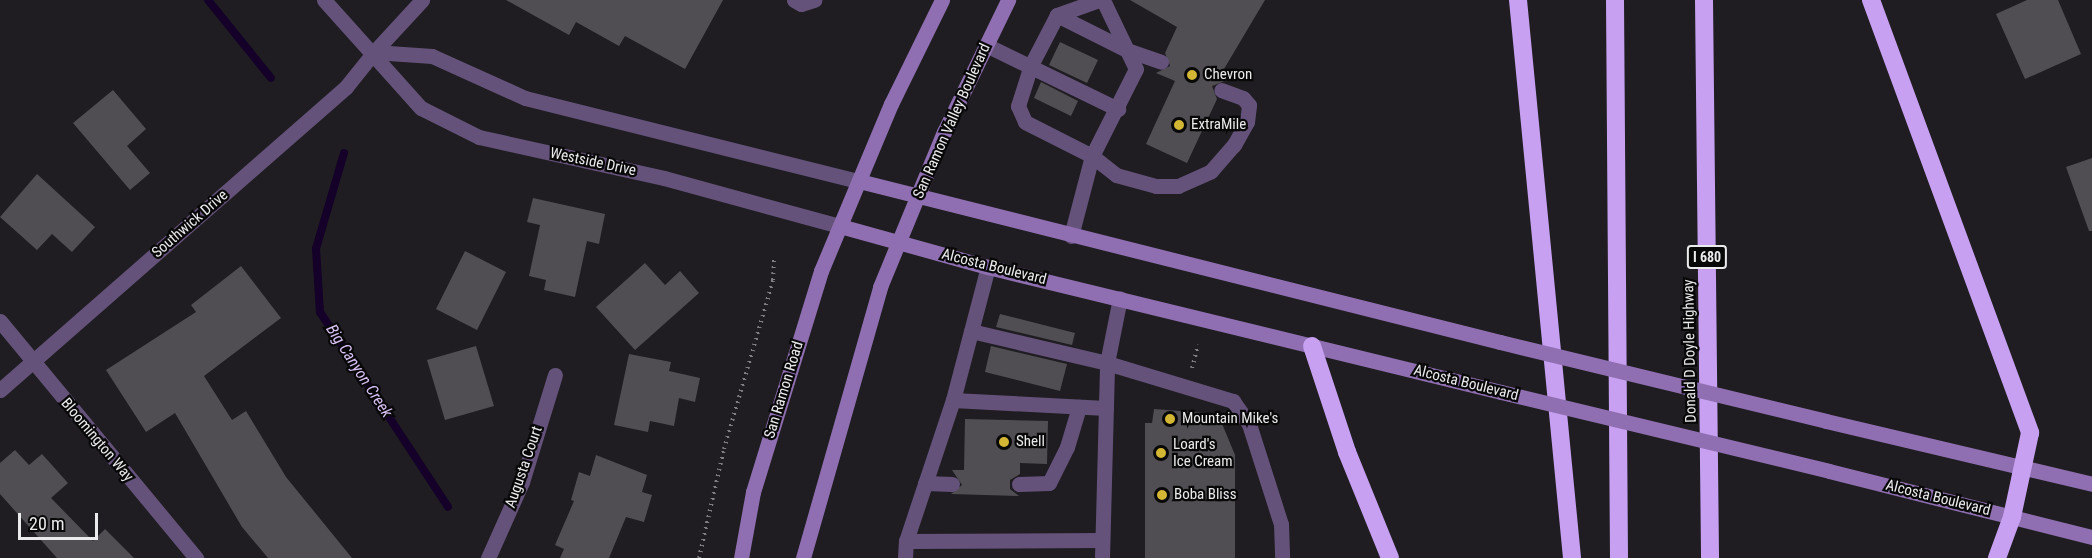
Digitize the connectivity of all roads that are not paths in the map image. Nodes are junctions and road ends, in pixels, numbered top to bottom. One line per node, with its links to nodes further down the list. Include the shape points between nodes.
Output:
1 (324, 0): 15 (street, Westside Drive)
2 (422, 0): 15 (street, Southwick Drive)
3 (794, 0): 4 (street, via 801,4)
4 (814, 0)
5 (942, 0): 21 (main road)
6 (1008, 0): 13 (main road, San Ramon Valley Boulevard)
7 (1101, 0): 12 (street); 14 (street)
8 (1518, 0): 55 (highway)
9 (1615, 0): 56 (highway)
10 (1704, 0): 57 (highway, Donald D Doyle Highway / I 680)
11 (1871, 0): 38 (highway, via 2030,433)
12 (1057, 15): 14 (street); 17 (street)
13 (986, 45): 17 (street); 22 (main road, San Ramon Valley Boulevard)
14 (1127, 50): 16 (street); 19 (street, via 1136,69)
15 (374, 52): 21 (street, via 432,56 525,98); 23 (street, Westside Drive, via 421,108 479,137 664,178); 31 (street, Southwick Drive, via 346,87)
16 (1161, 62)
17 (1031, 65): 19 (street); 20 (street, via 1018,106 1025,122)
18 (1221, 90): 20 (street, via 1242,98 1249,105 1249,116 1224,158 1196,179 1178,186 1138,183 1116,175)
19 (1118, 109): 20 (street)
20 (1092, 156): 24 (street)
21 (859, 181): 22 (main road); 23 (main road)
22 (918, 196): 24 (main road); 25 (main road, San Ramon Valley Boulevard)
23 (840, 226): 25 (main road, Alcosta Boulevard); 49 (main road, San Ramon Road, via 821,271 753,492)
24 (1071, 236): 38 (main road, bridge)
25 (899, 242): 26 (main road, Alcosta Boulevard); 50 (main road, via 880,287)
26 (988, 267): 27 (main road, Alcosta Boulevard); 29 (street)
27 (1120, 298): 30 (main road, Alcosta Boulevard); 32 (street)
28 (0, 321): 31 (street, Bloomington Way)
29 (971, 331): 32 (street); 35 (street)
30 (1312, 346): 43 (main road, Alcosta Boulevard, bridge); 54 (highway, via 1347,452)
31 (34, 362): 34 (street, Southwick Drive); 47 (street, Bloomington Way)
32 (1107, 363): 37 (street); 53 (street, via 1233,402 1249,424 1281,524)
33 (555, 375): 48 (street, Augusta Court, via 522,482)
34 (0, 390)
35 (953, 400): 36 (street); 39 (street)
36 (1079, 407): 37 (street); 41 (street, via 1067,447 1048,483)
37 (1106, 408): 45 (street)
38 (2023, 467): 42 (main road); 43 (highway)
39 (925, 483): 40 (street); 46 (street)
40 (952, 484)
41 (1019, 484)
42 (2092, 484)
43 (2012, 517): 44 (main road, Alcosta Boulevard); 58 (highway)
44 (2092, 537)
45 (1102, 540): 46 (street); 52 (street)
46 (906, 541): 51 (street)
47 (196, 558)
48 (488, 558)
49 (741, 558)
50 (803, 558)
51 (905, 558)
52 (1102, 558)
53 (1282, 558)
54 (1390, 558)
55 (1572, 558)
56 (1619, 558)
57 (1710, 558)
58 (1997, 558)

